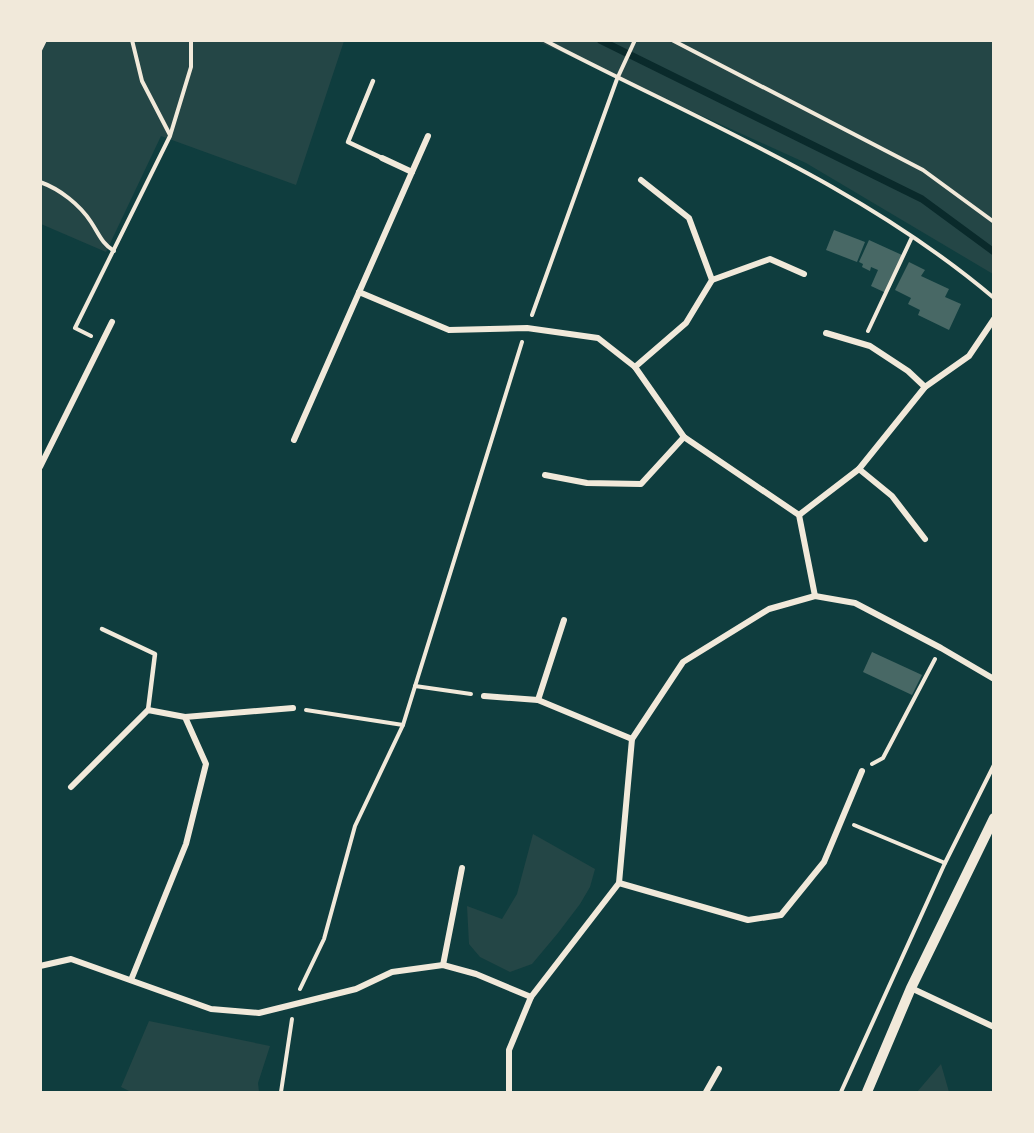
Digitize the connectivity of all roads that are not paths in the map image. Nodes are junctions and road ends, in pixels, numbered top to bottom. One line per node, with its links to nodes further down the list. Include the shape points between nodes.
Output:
1 (373, 81): 3 (lane, via 348,142)
2 (428, 136): 4 (street)
3 (382, 158): 4 (street)
4 (412, 172): 8 (street)
5 (641, 180): 7 (street, via 689,218)
6 (804, 274): 7 (street, via 770,259)
7 (712, 280): 12 (street, via 686,323)
8 (359, 292): 12 (street, via 448,330 527,328 598,338); 15 (street)
9 (993, 320): 13 (street, via 969,356)
10 (112, 322): 16 (street)
11 (826, 333): 13 (street, via 863,343 908,371)
12 (635, 367): 14 (street)
13 (925, 387): 17 (street)
14 (684, 437): 18 (street, via 641,484 587,483); 19 (street)
15 (294, 440)
16 (40, 467)
17 (859, 469): 19 (street); 20 (street, via 892,496)
18 (545, 475)
19 (799, 515): 21 (street)
20 (925, 539)
21 (815, 596): 24 (street, via 855,603); 30 (street, via 769,609 682,662)
22 (564, 620): 26 (street)
23 (102, 628): 28 (lane, via 155,654)
24 (993, 679)
25 (484, 696): 26 (street)
26 (538, 700): 30 (street)
27 (293, 708): 29 (street)
28 (148, 710): 29 (street); 32 (street)
29 (185, 717): 38 (street, via 206,764 186,844)
30 (632, 739): 35 (street)
31 (862, 771): 35 (street, via 824,862 781,915 748,920)
32 (71, 787)
33 (993, 818): 39 (street)
34 (462, 868): 36 (street)
35 (619, 883): 40 (street)
36 (443, 965): 38 (street, via 392,972 356,988 259,1013 211,1010); 40 (street)
37 (40, 966): 38 (street, via 71,959)
38 (130, 980)
39 (911, 988): 41 (street); 45 (street)
40 (531, 997): 43 (street, via 509,1050)
41 (993, 1027)
42 (719, 1069): 44 (street)
43 (509, 1092)
44 (706, 1092)
45 (867, 1092)

